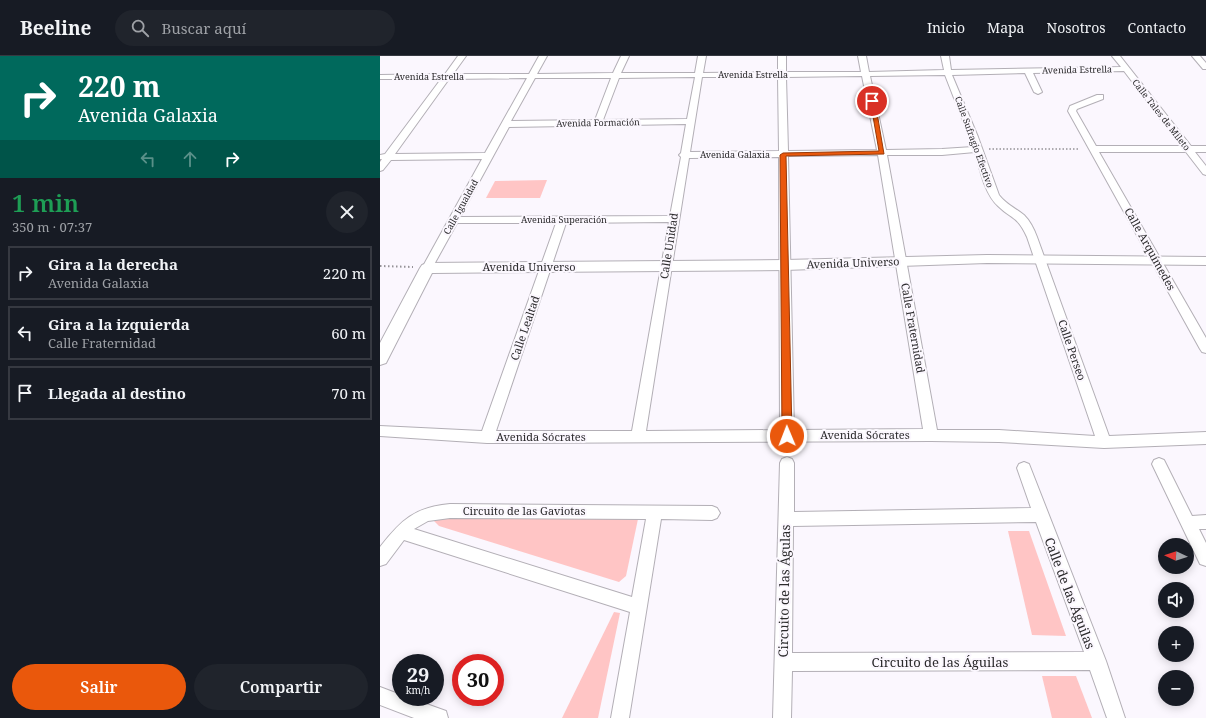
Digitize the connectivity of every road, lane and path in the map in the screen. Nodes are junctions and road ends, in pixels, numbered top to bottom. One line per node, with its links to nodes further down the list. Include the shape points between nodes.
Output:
1 (462, 56): 20 (street)
2 (543, 56): 17 (street, Calle Igualdad)
3 (625, 56): 18 (street)
4 (702, 56): 15 (street, Calle Unidad)
5 (782, 56): 16 (street)
6 (862, 56): 14 (street, Calle Fraternidad)
7 (945, 56): 13 (street, Calle Sufragio Efectivo)
8 (1116, 56): 11 (street, Calle Tales de Mileto)
9 (1196, 56): 10 (street)
10 (1206, 67)
11 (1126, 70): 12 (street, Avenida Estrella); 27 (street, Calle Tales de Mileto)
12 (1028, 71): 13 (street, Avenida Estrella); 21 (street)
13 (948, 73): 14 (street, Avenida Estrella); 29 (street, Calle Sufragio Efectivo)
14 (866, 74): 16 (street, Avenida Estrella); 30 (street, Calle Fraternidad)
15 (698, 75): 16 (street, Avenida Estrella); 18 (street, Avenida Estrella); 23 (street, Calle Unidad)
16 (782, 75): 32 (street)
17 (532, 76): 18 (street, Avenida Estrella); 20 (street, Avenida Estrella); 25 (street, Calle Igualdad)
18 (616, 76): 24 (street)
19 (380, 77): 20 (street, Avenida Estrella)
20 (447, 77): 34 (street)
21 (1038, 92)
22 (1100, 97): 26 (street, Calle Arquímedes, via 1077,106 1072,111)
23 (690, 121): 24 (street, Avenida Formación); 31 (street, Calle Unidad)
24 (598, 123): 25 (street, Avenida Formación)
25 (506, 124): 33 (street, Calle Igualdad)
26 (1093, 149): 27 (street); 29 (path); 41 (street, Calle Arquímedes)
27 (1188, 149): 28 (street); 36 (street, Calle Tales de Mileto)
28 (1206, 149)
29 (977, 150): 30 (street, Avenida Galaxia); 40 (street, Calle Sufragio Efectivo, via 994,195 1026,224)
30 (882, 153): 32 (street, Avenida Galaxia); 43 (street, Calle Fraternidad)
31 (684, 155): 32 (street, Avenida Galaxia); 37 (street, Calle Unidad)
32 (783, 155): 44 (street)
33 (489, 156): 34 (street); 38 (street, Calle Igualdad)
34 (384, 157): 35 (street)
35 (380, 168)
36 (1206, 172)
37 (674, 219): 39 (street, Avenida Superación); 46 (street, Calle Unidad)
38 (454, 220): 39 (street, Avenida Superación); 48 (street, Calle Igualdad)
39 (562, 220): 47 (street, Calle Lealtad)
40 (1041, 259): 41 (street, Avenida Universo); 43 (street, Avenida Universo); 57 (street, Calle Perseo)
41 (1157, 261): 42 (street, Avenida Universo); 49 (street, Calle Arquímedes)
42 (1206, 261)
43 (901, 262): 44 (street, Avenida Universo); 52 (street, Calle Fraternidad)
44 (785, 265): 46 (street, Avenida Universo); 54 (street)
45 (380, 266): 48 (path)
46 (666, 266): 47 (street, Avenida Universo); 53 (street, Calle Unidad)
47 (545, 267): 48 (street, Avenida Universo); 55 (street, Calle Lealtad)
48 (427, 268): 50 (street, Calle Igualdad)
49 (1206, 350)
50 (380, 359)
51 (380, 431): 55 (street, Avenida Sócrates)
52 (931, 435): 54 (street, Avenida Sócrates); 57 (street, Avenida Sócrates)
53 (638, 436): 54 (street, Avenida Sócrates); 55 (street, Avenida Sócrates)
54 (787, 436)
55 (487, 437)
56 (1206, 438): 57 (street, Avenida Sócrates)
57 (1104, 442)
58 (787, 463): 64 (street, Circuito de las Águlas)
59 (1159, 464): 66 (street)
60 (1024, 468): 63 (street, Calle de las Águilas)
61 (655, 512): 62 (street, Circuito de las Gaviotas); 67 (street, Circuito de las Gaviotas, via 443,511 422,515); 70 (street)
62 (712, 513)
63 (1040, 515): 64 (street); 71 (street, Calle de las Águilas)
64 (785, 519): 72 (street, Circuito de las Águlas)
65 (1206, 522): 66 (street)
66 (1188, 523): 69 (street)
67 (401, 532): 68 (street, Circuito de las Gaviotas); 70 (street)
68 (380, 559)
69 (1206, 559)
70 (639, 607): 75 (street)
71 (1097, 661): 72 (street, Circuito de las Águilas); 77 (street, Calle de las Águilas)
72 (783, 662): 76 (street, Circuito de las Águlas)
73 (380, 696): 74 (street)
74 (439, 718)
75 (620, 718)
76 (782, 718)
77 (1116, 718)

